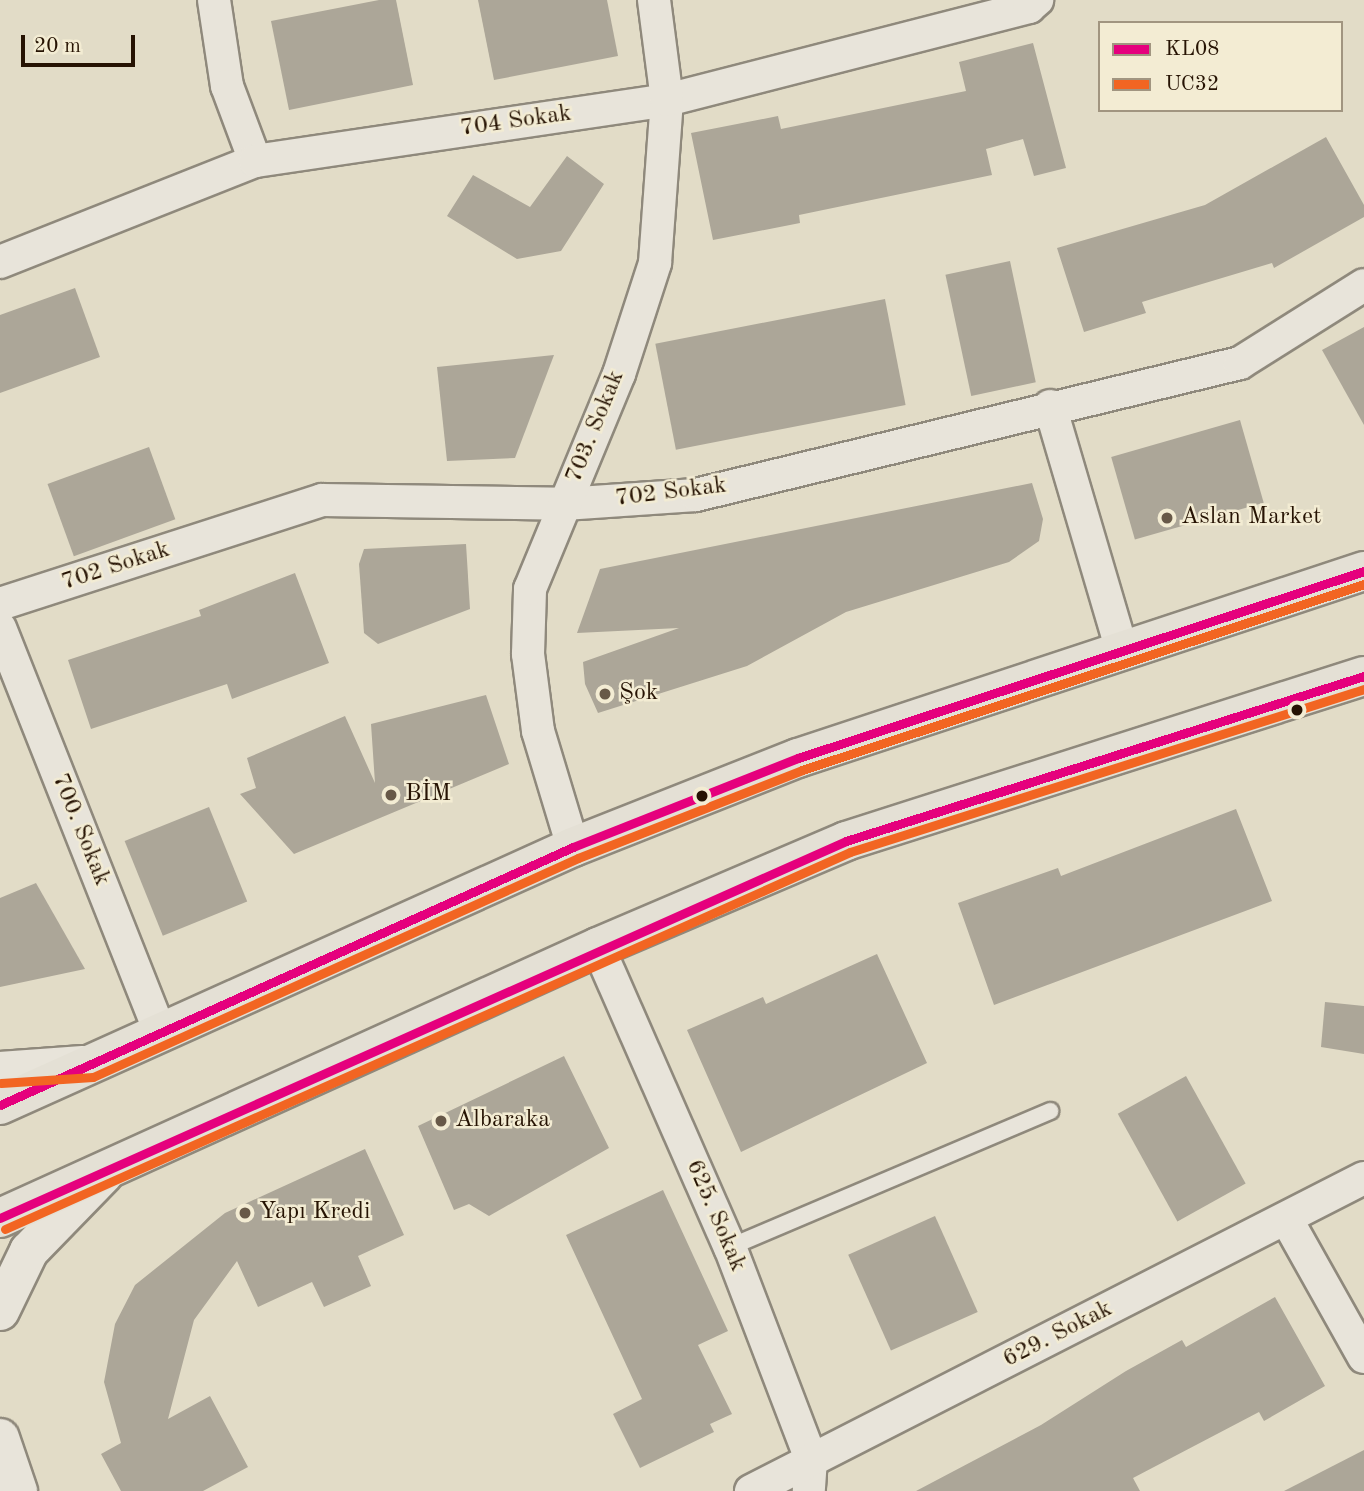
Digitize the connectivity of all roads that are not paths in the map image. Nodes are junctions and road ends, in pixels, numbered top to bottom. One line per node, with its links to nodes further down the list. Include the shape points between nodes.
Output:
1 (214, 0): 5 (street, via 227,86)
2 (654, 0): 4 (street, 703. Sokak)
3 (1037, 0): 4 (street, 704 Sokak, via 1029,7)
4 (667, 100): 5 (street, 704 Sokak); 9 (street, 703. Sokak, via 655,263 619,374)
5 (255, 160): 6 (street, 704 Sokak)
6 (0, 262)
7 (1364, 285): 8 (street, 702 Sokak, via 1240,363)
8 (1050, 406): 9 (street, 702 Sokak, via 696,495); 13 (street)
9 (564, 504): 11 (street, 702 Sokak, via 322,500); 15 (street, 703. Sokak, via 530,589 528,654 541,744)
10 (1364, 571): 13 (main road)
11 (0, 604)
12 (0, 628): 17 (street, 700. Sokak)
13 (1121, 648): 15 (main road, via 798,758)
14 (1364, 676): 16 (main road, via 846,841)
15 (573, 847): 17 (main road)
16 (598, 947): 22 (main road); 26 (street, 625. Sokak)
17 (160, 1032): 18 (main road)
18 (89, 1065): 19 (street); 20 (main road)
19 (0, 1071)
20 (0, 1105)
21 (1050, 1111): 26 (lane)
22 (104, 1174): 24 (main road); 27 (street, via 29,1251)
23 (1364, 1178): 25 (street, 629. Sokak)
24 (0, 1218)
25 (1287, 1220): 28 (street); 30 (street, 629. Sokak)
26 (730, 1247): 30 (street, 625. Sokak)
27 (0, 1311)
28 (1364, 1357)
29 (0, 1438): 31 (street)
30 (811, 1459): 32 (street, 629. Sokak); 33 (street, 625. Sokak)
31 (18, 1491)
32 (751, 1491)
33 (809, 1491)

